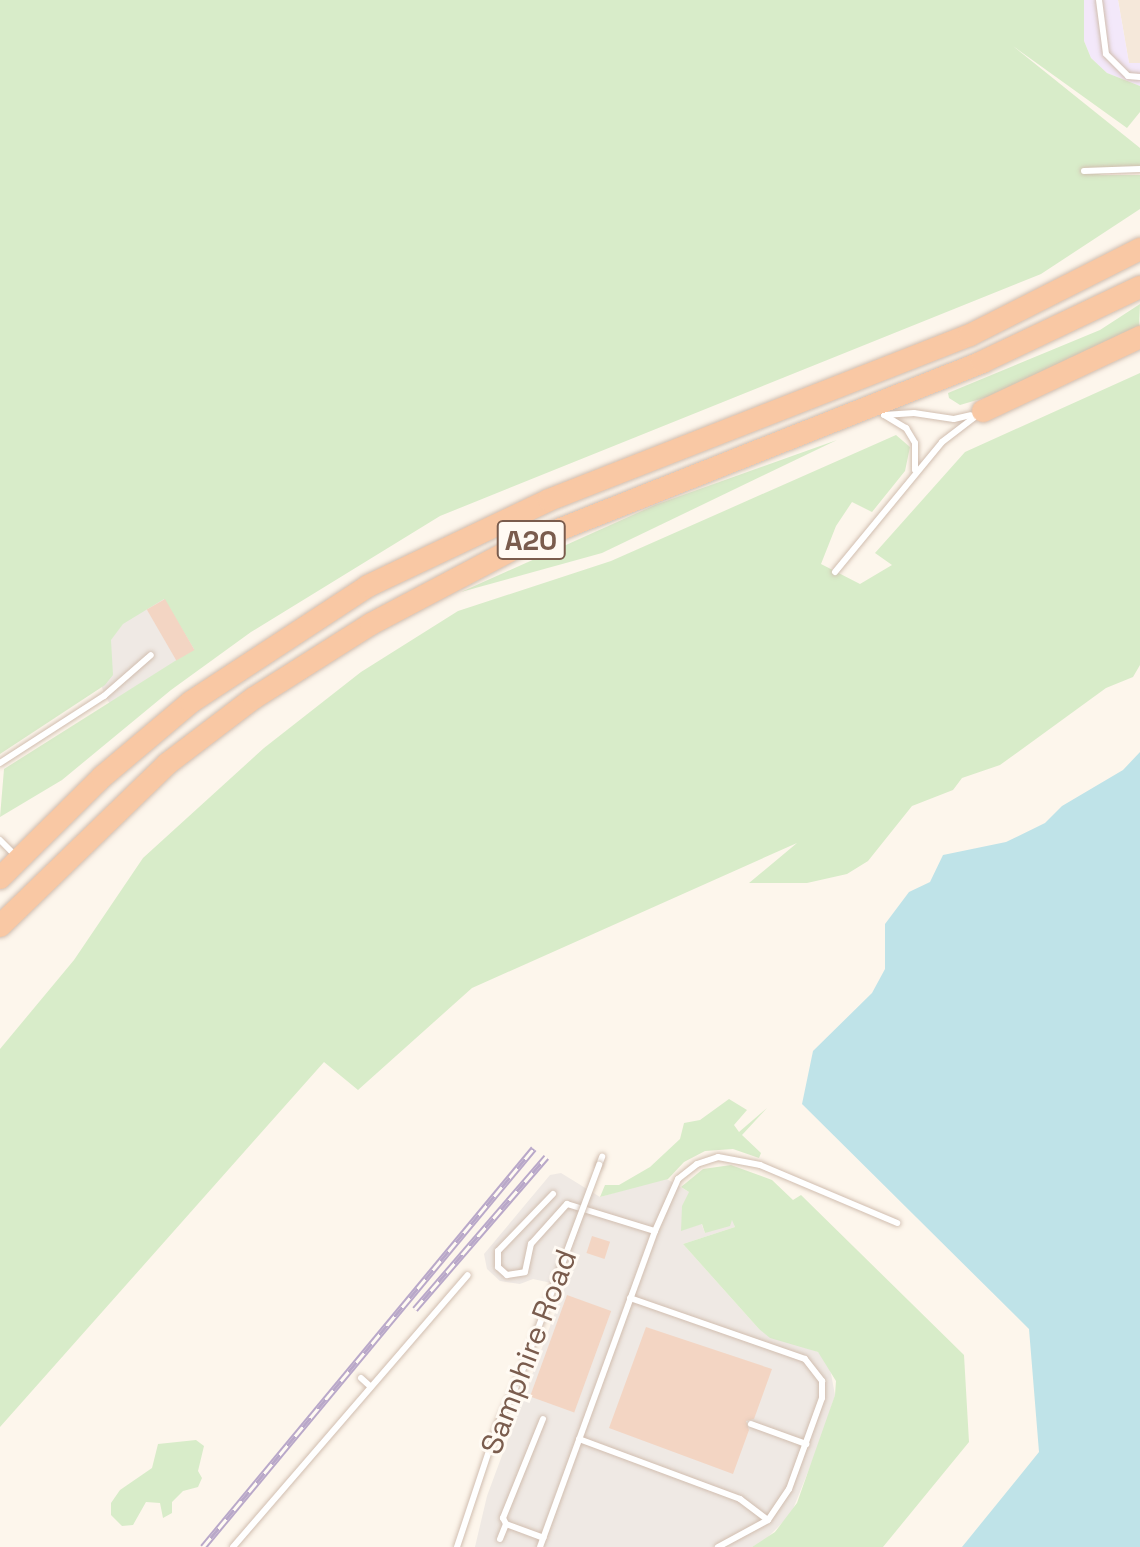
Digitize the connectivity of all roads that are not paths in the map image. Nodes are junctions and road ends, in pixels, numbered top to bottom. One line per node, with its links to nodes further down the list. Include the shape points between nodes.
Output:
1 (1099, 0): 2 (lane, via 1106,54 1128,76)
2 (1140, 77)
3 (1140, 169): 4 (lane)
4 (1084, 171)
5 (1140, 249): 16 (highway, A20, via 970,335 549,500 368,586 191,702 102,777)
6 (1140, 287): 10 (highway, A20, via 982,362)
7 (1140, 337): 8 (highway)
8 (983, 411): 9 (lane, via 954,419); 11 (lane, via 948,435)
9 (884, 415): 10 (highway, A20); 11 (lane, via 906,428 915,443 918,463)
10 (733, 458): 18 (highway, A20, via 523,544 371,624 292,673 167,764)
11 (909, 480): 12 (lane)
12 (835, 572)
13 (151, 655): 14 (lane, via 104,696)
14 (0, 763)
15 (0, 840): 16 (lane)
16 (19, 858): 17 (highway, A20)
17 (0, 878)
18 (0, 926)
19 (602, 1157): 36 (lane, Samphire Road, bridge, via 498,1424)
20 (553, 1194): 22 (lane, via 498,1251 498,1267 507,1275 525,1272 531,1244 567,1204)
21 (897, 1223): 22 (lane, via 760,1165 718,1157 678,1179)
22 (655, 1231): 24 (lane)
23 (468, 1275): 26 (lane)
24 (630, 1298): 29 (lane); 30 (lane, via 809,1362 820,1376 823,1393)
25 (361, 1378): 26 (lane)
26 (371, 1387): 35 (lane)
27 (543, 1419): 32 (lane, via 506,1510)
28 (751, 1424): 30 (lane)
29 (579, 1439): 31 (lane, via 740,1499); 33 (lane)
30 (806, 1444): 31 (lane, via 789,1489)
31 (768, 1520): 38 (lane)
32 (506, 1524): 33 (lane); 34 (lane)
33 (544, 1538): 37 (lane)
34 (500, 1539)
35 (233, 1547)
36 (457, 1547)
37 (540, 1547)
38 (718, 1547)

